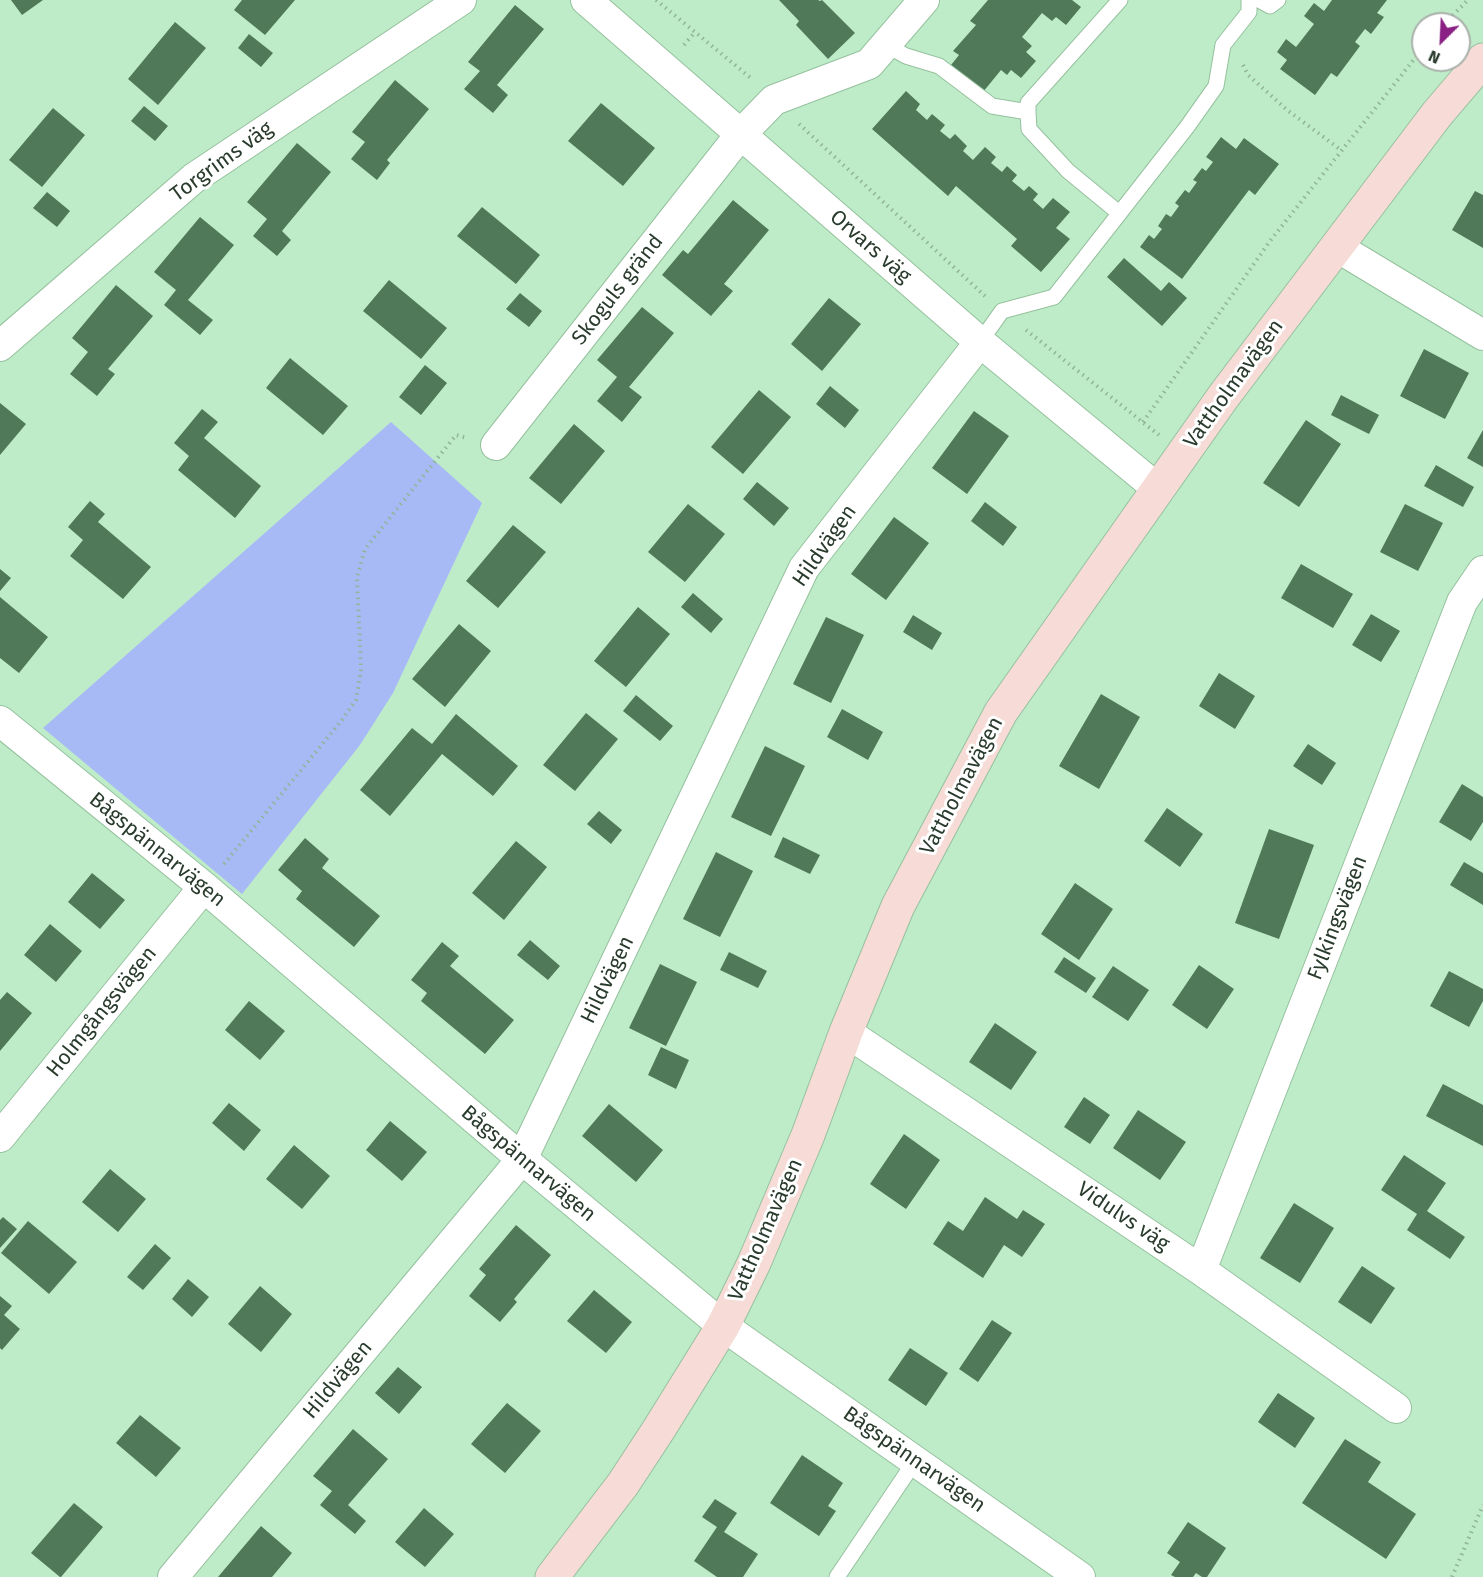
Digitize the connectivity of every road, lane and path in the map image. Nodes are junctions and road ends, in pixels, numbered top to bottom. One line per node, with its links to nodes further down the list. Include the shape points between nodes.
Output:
1 (461, 0): 26 (street, Torgrims väg, via 194,178)
2 (586, 0): 19 (street, Orvars väg)
3 (656, 0): 11 (path)
4 (924, 0): 13 (street)
5 (1120, 0): 18 (lane, via 1028,103)
6 (1249, 0): 12 (lane, via 1250,12)
7 (1259, 0): 8 (lane, via 1270,6)
8 (1278, 0)
9 (1468, 0): 10 (path)
10 (1456, 12)
11 (694, 32): 14 (path); 17 (path)
12 (1229, 38): 20 (path, via 1248,75); 21 (lane, via 1223,45 1216,86)
13 (886, 45): 17 (street, via 869,64); 18 (lane, via 939,66 992,106)
14 (681, 49)
15 (1483, 60): 22 (main road, Vattholmavägen, via 1437,114)
16 (1411, 63): 20 (path)
17 (774, 100): 19 (street, Skoguls gränd); 23 (path)
18 (1028, 112): 21 (lane, via 1029,129 1068,171)
19 (741, 135): 25 (street, Orvars väg); 28 (street, Skoguls gränd)
20 (1341, 150): 27 (path, via 1270,241)
21 (1119, 213): 23 (lane, via 1054,297)
22 (1337, 247): 24 (street); 29 (main road, Vattholmavägen)
23 (1002, 311): 25 (lane); 27 (path)
24 (1483, 335)
25 (980, 342): 30 (street, Orvars väg); 36 (street, Hildvägen, via 804,568)
26 (0, 346)
27 (1143, 422): 29 (path)
28 (496, 445): 33 (path, via 456,435 365,549 357,577 362,670 356,700)
29 (1183, 455): 30 (main road, Vattholmavägen)
30 (1158, 489): 34 (main road, Vattholmavägen, via 1001,712 898,906)
31 (1483, 571): 37 (street, Fylkingsvägen, via 1462,602)
32 (0, 721): 33 (street, Bågspännarvägen)
33 (204, 887): 35 (street, Holmgångsvägen); 36 (street, Bågspännarvägen)
34 (846, 1032): 37 (street, Vidulvs väg); 38 (main road, Vattholmavägen, via 808,1135)
35 (0, 1137)
36 (522, 1160): 38 (street, Bågspännarvägen); 42 (street, Hildvägen)
37 (1201, 1270): 39 (street, Vidulvs väg)
38 (723, 1326): 40 (street, Bågspännarvägen); 43 (main road, Vattholmavägen, via 623,1484)
39 (1396, 1408)
40 (915, 1461): 44 (lane); 45 (street, Bågspännarvägen)
41 (1483, 1505): 46 (path)
42 (173, 1577)
43 (552, 1577)
44 (837, 1577)
45 (1080, 1577)
46 (1452, 1577)

